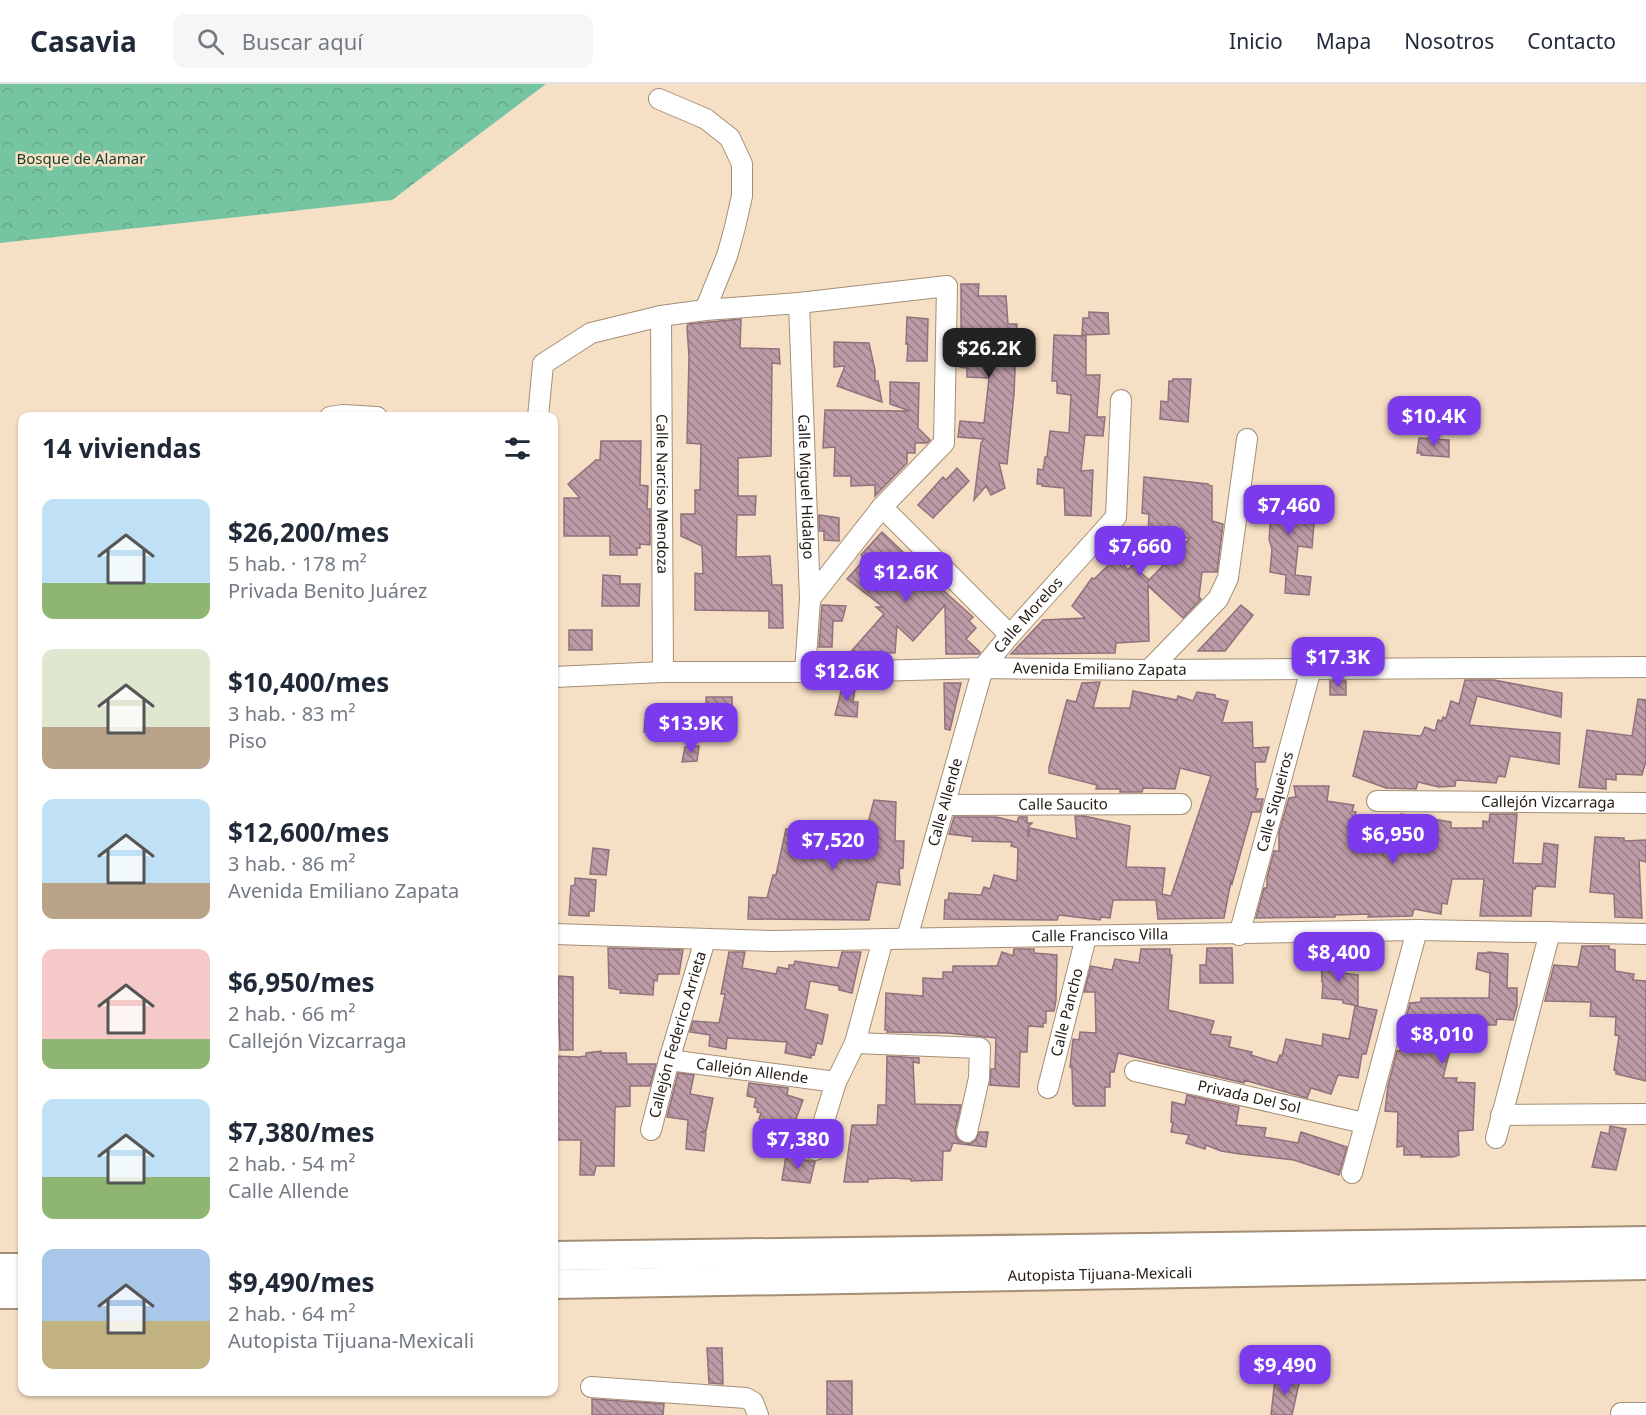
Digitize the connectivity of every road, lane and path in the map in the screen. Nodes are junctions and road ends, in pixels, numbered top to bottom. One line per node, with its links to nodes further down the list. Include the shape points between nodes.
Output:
1 (659, 99): 3 (street, via 706,119 730,138 742,164 742,196 727,256)
2 (800, 303): 3 (street); 8 (street, via 947,286 944,443); 9 (street, Calle Miguel Hidalgo)
3 (705, 310): 4 (street)
4 (662, 316): 6 (street, via 591,333 543,364); 15 (street, Calle Narciso Mendoza)
5 (1121, 400): 10 (street, Calle Morelos, via 1116,517)
6 (538, 412)
7 (1247, 439): 14 (street, via 1228,578 1218,599)
8 (882, 507): 9 (street); 10 (street)
9 (810, 599): 16 (street, Calle Miguel Hidalgo)
10 (1010, 635): 12 (street, Calle Morelos)
11 (1646, 667): 13 (street, Avenida Emiliano Zapata)
12 (983, 668): 14 (street, Avenida Emiliano Zapata); 16 (street, Avenida Emiliano Zapata); 21 (street, Calle Allende)
13 (1311, 669): 14 (street, Avenida Emiliano Zapata); 26 (street, Calle Siqueiros)
14 (1149, 670)
15 (663, 672): 16 (street, Avenida Emiliano Zapata); 17 (street, Avenida Emiliano Zapata)
16 (805, 672)
17 (558, 677)
18 (1377, 801): 19 (street, Callejón Vizcarraga)
19 (1646, 803)
20 (1181, 804): 21 (street, Calle Saucito)
21 (945, 805): 28 (street, Calle Allende)
22 (1417, 930): 23 (street, Calle Francisco Villa); 26 (street, Calle Francisco Villa); 38 (street)
23 (1550, 932): 25 (street, Calle Francisco Villa); 37 (street)
24 (558, 934): 30 (street, Calle Francisco Villa)
25 (1646, 934)
26 (1239, 935): 27 (street, Calle Francisco Villa)
27 (1086, 937): 28 (street, Calle Francisco Villa); 35 (street, Calle Pancho)
28 (907, 938): 29 (street, Calle Francisco Villa)
29 (883, 939): 30 (street, Calle Francisco Villa); 31 (street)
30 (705, 940): 32 (street, Callejón Federico Arrieta)
31 (855, 1043): 34 (street); 40 (street, via 980,1048 979,1078)
32 (669, 1060): 34 (street, Callejón Allende); 39 (street, Callejón Federico Arrieta)
33 (1135, 1071): 38 (street, Privada Del Sol)
34 (836, 1082): 42 (street)
35 (1048, 1088)
36 (1646, 1114): 37 (street)
37 (1501, 1115): 41 (street)
38 (1364, 1123): 43 (street)
39 (651, 1130)
40 (967, 1132)
41 (1496, 1138)
42 (815, 1150)
43 (1352, 1173)
44 (1646, 1241): 45 (highway, Autopista Tijuana-Mexicali)
45 (558, 1256)
46 (1646, 1265): 49 (highway, Autopista Tijuana-Mexicali)
47 (0, 1268): 48 (highway)
48 (18, 1268)
49 (558, 1284)
50 (0, 1294): 51 (highway)
51 (18, 1294)
52 (591, 1387): 55 (street, via 746,1398 753,1402)
53 (1621, 1413): 54 (street)
54 (1646, 1413)
55 (758, 1415)

